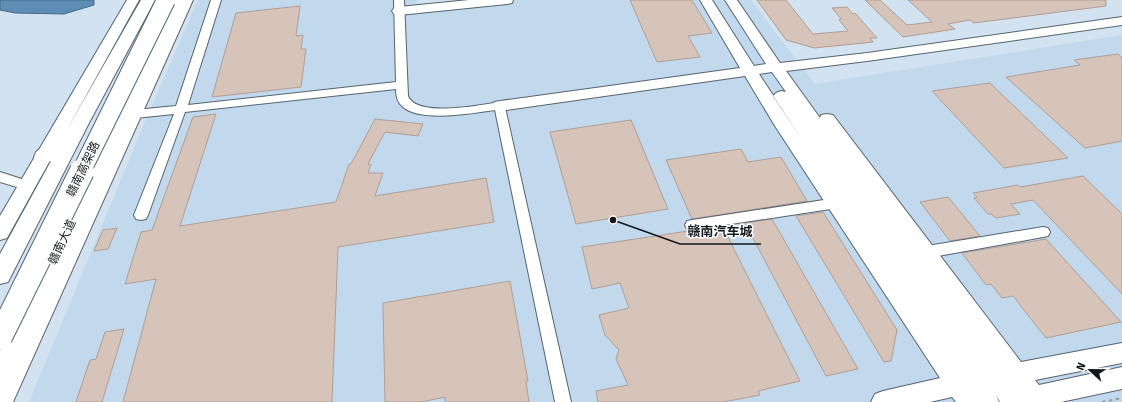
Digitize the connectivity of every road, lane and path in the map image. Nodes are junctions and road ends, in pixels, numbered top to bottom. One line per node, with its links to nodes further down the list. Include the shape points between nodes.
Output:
1 (216, 0): 11 (street)
2 (507, 0): 7 (street)
3 (706, 0): 9 (street)
4 (719, 0): 9 (street)
5 (731, 0): 9 (street)
6 (160, 3): 13 (main road, 赣南大道); 14 (main road); 15 (street); 25 (highway, 赣南高架路); 26 (highway, 赣南高架路, bridge)
7 (399, 6): 10 (street)
8 (1120, 29): 9 (street, via 874,65)
9 (766, 73): 12 (street); 18 (street, via 781,122); 23 (street, via 822,112); 28 (street); 31 (street)
10 (401, 85): 11 (street); 12 (street, via 406,104 423,111)
11 (180, 109): 13 (street); 19 (street)
12 (501, 110): 35 (street)
13 (129, 114): 29 (main road, 赣南大道); 34 (street, via 121,144)
14 (81, 121): 15 (main road); 24 (main road)
15 (43, 157): 17 (street)
16 (0, 177): 17 (street)
17 (27, 185): 22 (street)
18 (837, 203): 20 (street); 31 (street)
19 (141, 215)
20 (692, 225)
21 (1043, 232): 23 (street)
22 (0, 233)
23 (927, 252): 28 (street)
24 (0, 275)
25 (0, 304)
26 (0, 337)
27 (1122, 353): 28 (street)
28 (1005, 375): 31 (street); 33 (street)
29 (0, 376)
30 (1122, 378): 33 (street)
31 (966, 389): 36 (street); 37 (street)
32 (1122, 398): 38 (path)
33 (1022, 401)
34 (1, 402)
35 (563, 402)
36 (883, 402)
37 (987, 402)
38 (1102, 402)

